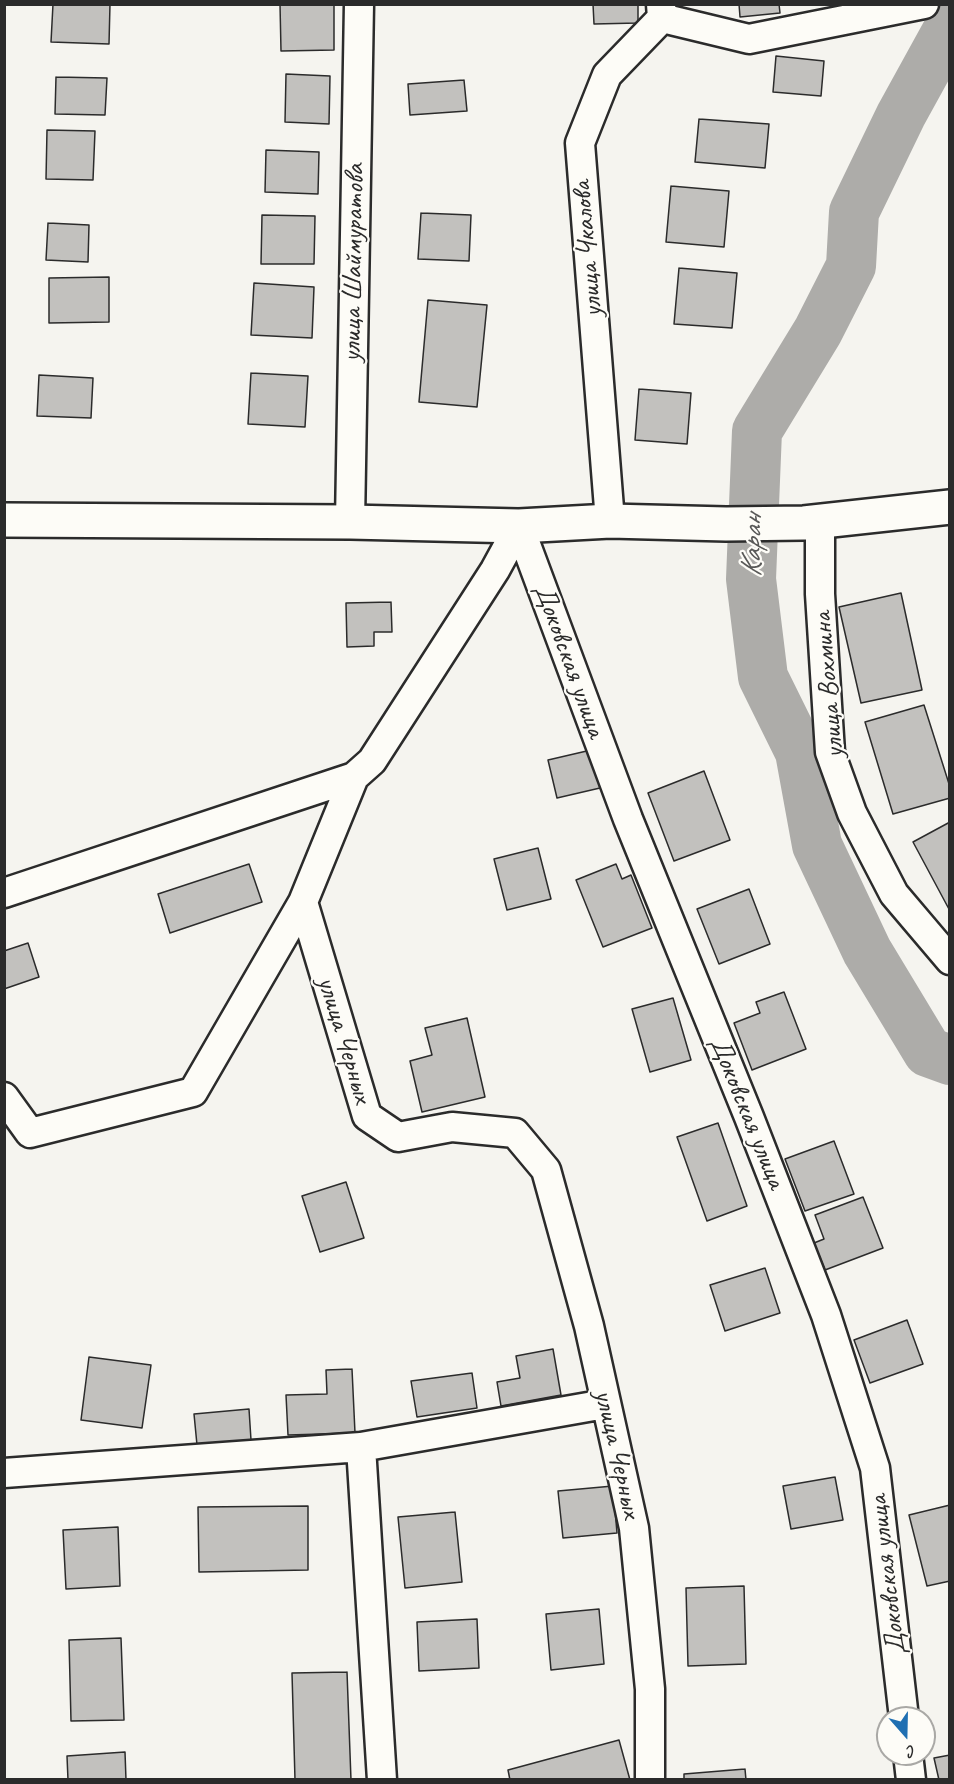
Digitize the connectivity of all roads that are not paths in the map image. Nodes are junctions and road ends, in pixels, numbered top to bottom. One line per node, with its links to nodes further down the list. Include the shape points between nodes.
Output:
1 (359, 4): 7 (street, улица Шаймуратова)
2 (924, 4): 3 (street, via 749,39)
3 (662, 11): 6 (street, улица Чкалова, via 607,75 580,143)
4 (950, 507): 8 (main road)
5 (4, 520): 7 (main road)
6 (610, 521): 8 (main road); 9 (main road)
7 (350, 522): 9 (main road)
8 (812, 522): 13 (street, улица Вохмина, via 830,752 852,813 894,894)
9 (519, 526): 10 (street, via 372,761); 18 (street, Доковская улица, via 628,819 826,1315 875,1468)
10 (354, 777): 11 (street); 12 (street)
11 (4, 893)
12 (303, 902): 14 (street, via 193,1092 30,1132); 15 (street, улица Черных, via 367,1116 398,1137 452,1127 515,1133 546,1170 590,1326)
13 (950, 960)
14 (4, 1097)
15 (605, 1404): 16 (street); 20 (street, улица Черных, via 634,1528 650,1689)
16 (361, 1447): 17 (street); 19 (street)
17 (4, 1473)
18 (903, 1706)
19 (382, 1779)
20 (650, 1779)

